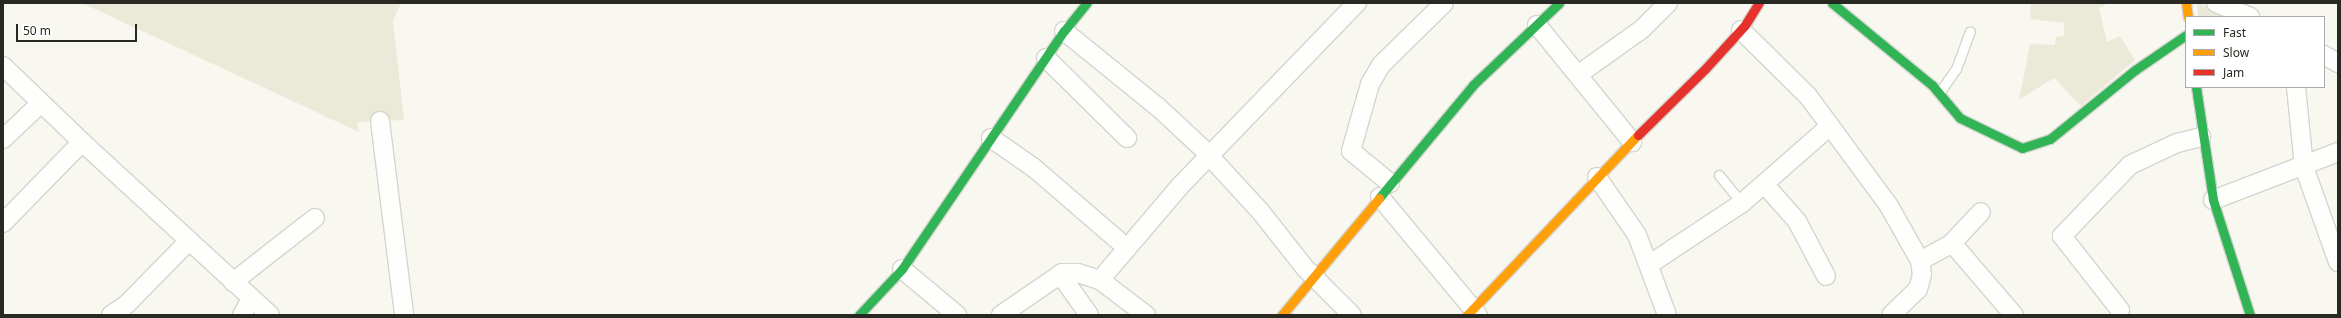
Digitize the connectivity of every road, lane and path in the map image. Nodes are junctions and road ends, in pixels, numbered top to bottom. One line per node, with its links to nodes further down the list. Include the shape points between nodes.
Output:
1 (1088, 3): 14 (street)
2 (1357, 3): 35 (street)
3 (1444, 3): 40 (street, via 1381,65 1370,84 1351,151)
4 (1559, 3): 12 (street)
5 (1668, 3): 21 (street, via 1642,29)
6 (1759, 3): 13 (street)
7 (2186, 3): 10 (street)
8 (2216, 3): 11 (street)
9 (1834, 4): 24 (street)
10 (2188, 16)
11 (2248, 16)
12 (1537, 25): 21 (street); 40 (street, via 1473,85)
13 (1740, 30): 27 (street, via 1808,96); 33 (street)
14 (1064, 31): 18 (street); 35 (street, via 1158,107)
15 (1970, 31): 24 (lane, via 1956,69)
16 (2185, 36): 24 (street, via 2135,70 2036,146 2022,148 1960,118)
17 (2325, 56): 19 (street)
18 (1046, 58): 29 (street); 30 (street)
19 (2338, 63)
20 (3, 66): 25 (street)
21 (1579, 74): 33 (street)
22 (2196, 88): 28 (street)
23 (2296, 88): 36 (street)
24 (1939, 93)
25 (41, 102): 31 (street); 32 (street)
26 (380, 121): 65 (street)
27 (1830, 126): 39 (street); 49 (street, via 1889,206)
28 (2201, 137): 41 (street); 59 (street, via 2177,143 2130,165 2062,236)
29 (991, 138): 48 (street, via 1034,168); 52 (street)
30 (1127, 138)
31 (3, 139)
32 (82, 142): 45 (street); 46 (street)
33 (1632, 142): 38 (street)
34 (2338, 152): 36 (street)
35 (1209, 156): 48 (street); 54 (street)
36 (2304, 167): 41 (street); 50 (street)
37 (1719, 175): 42 (lane)
38 (1596, 178): 51 (street, via 1637,235); 60 (street)
39 (1765, 185): 42 (street); 55 (street, via 1797,221)
40 (1385, 190): 54 (street); 60 (street)
41 (2213, 200): 75 (street)
42 (1742, 203): 51 (street)
43 (1981, 212): 47 (street)
44 (315, 218): 57 (street)
45 (3, 223)
46 (189, 241): 57 (street); 62 (street, via 126,305)
47 (1952, 243): 49 (street); 61 (street)
48 (1127, 248): 56 (street)
49 (1920, 261): 74 (street, via 1922,275 1918,289)
50 (2338, 262)
51 (1650, 264): 73 (street)
52 (902, 269): 66 (street); 67 (street)
53 (1060, 274): 56 (street, via 1078,273); 68 (street); 69 (street)
54 (1312, 276): 71 (street); 72 (street)
55 (1826, 276)
56 (1100, 280): 70 (street)
57 (233, 282): 58 (street)
58 (252, 299): 63 (street); 64 (street)
59 (2120, 310)
60 (1473, 312)
61 (2010, 313)
62 (111, 315)
63 (242, 315)
64 (270, 315)
65 (404, 315)
66 (859, 315)
67 (957, 315)
68 (1001, 315)
69 (1089, 315)
70 (1146, 315)
71 (1282, 315)
72 (1352, 315)
73 (1667, 315)
74 (1891, 315)
75 (2250, 315)

